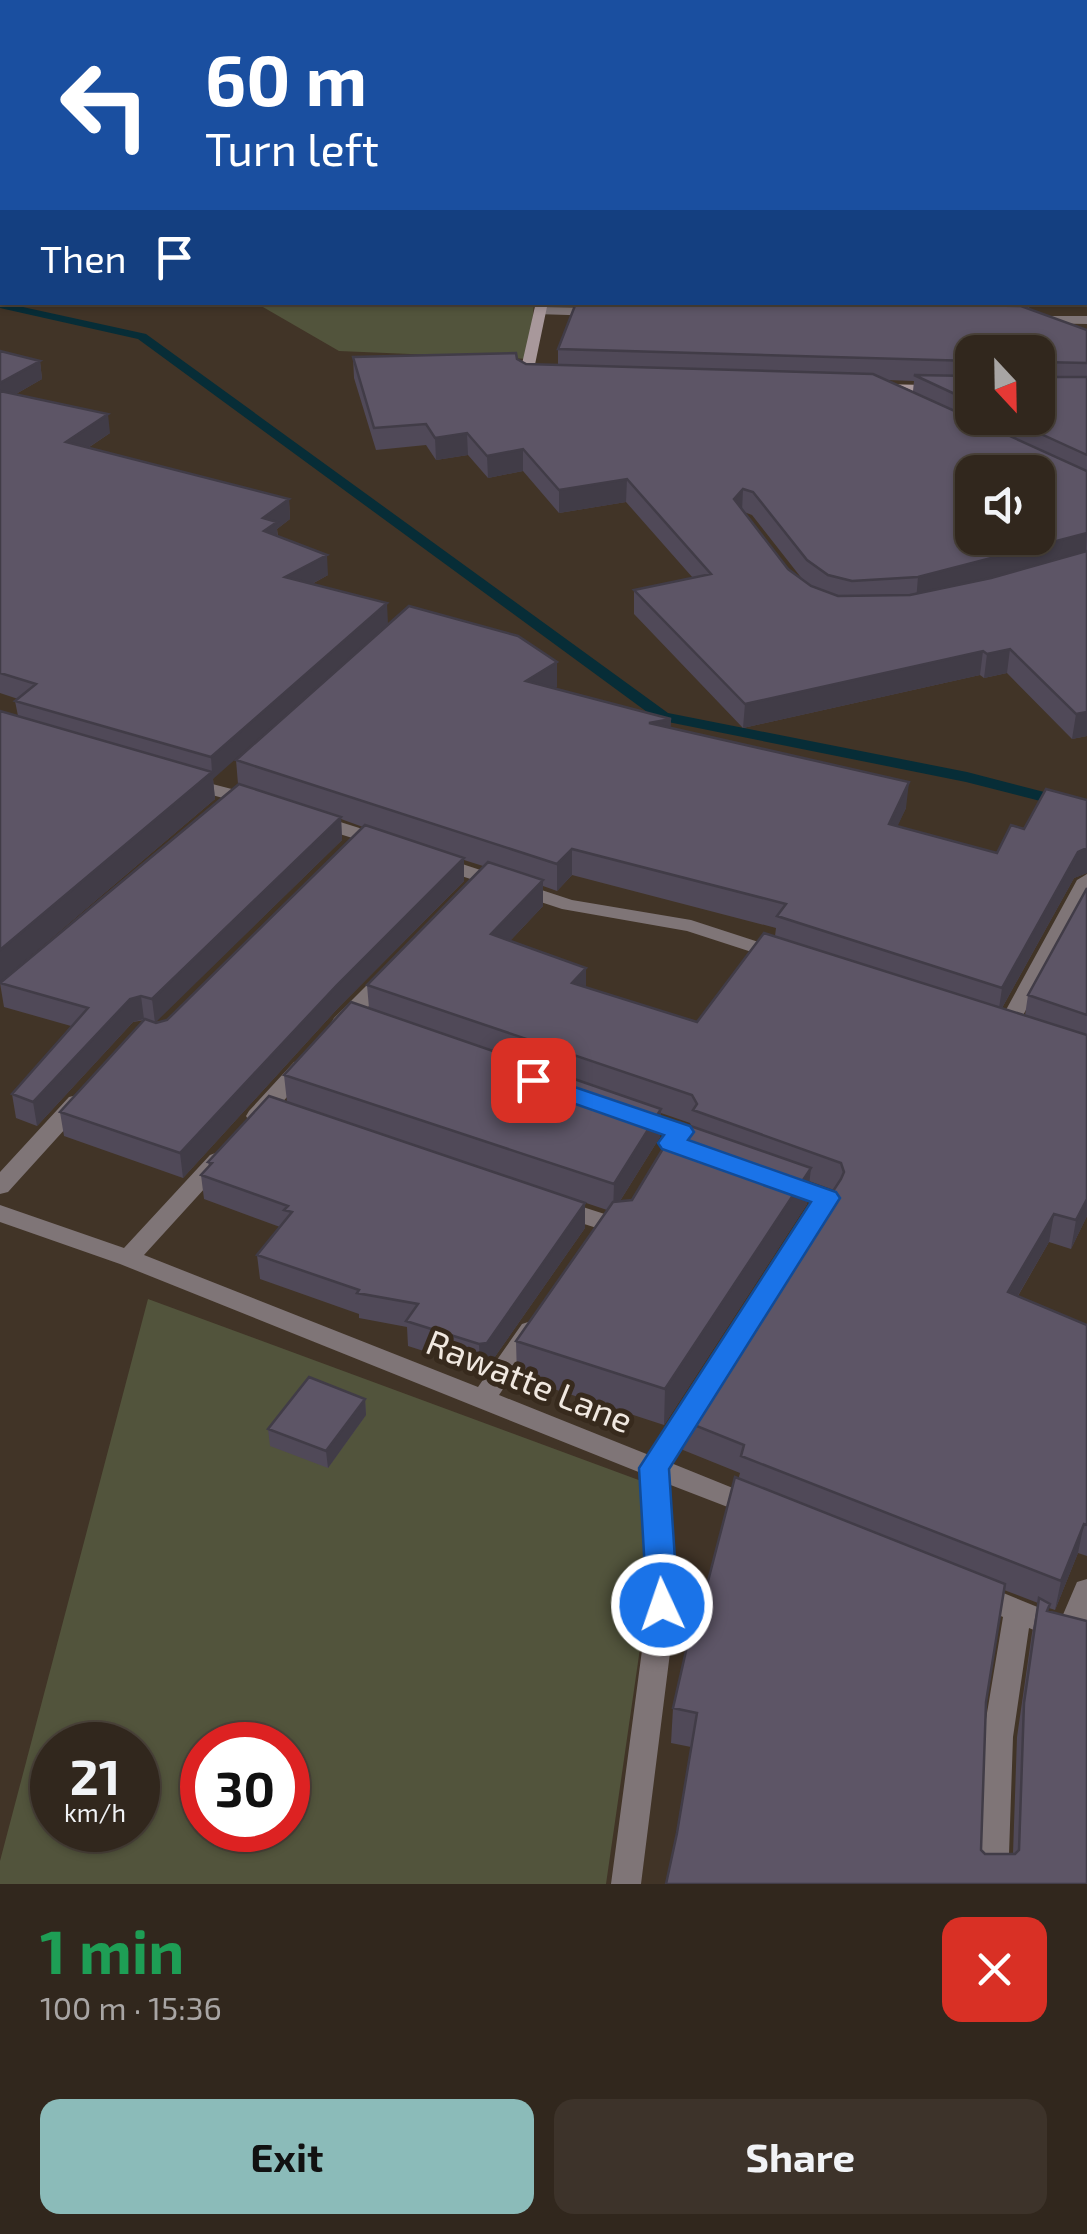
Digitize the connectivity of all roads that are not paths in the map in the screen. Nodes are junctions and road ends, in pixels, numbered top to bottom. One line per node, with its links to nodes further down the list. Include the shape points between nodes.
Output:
1 (541, 307): 2 (street); 5 (street, via 526,378)
2 (618, 312)
3 (1009, 319): 4 (street)
4 (1087, 320)
5 (546, 378)
6 (856, 387): 7 (street)
7 (875, 388): 8 (street); 9 (street)
8 (955, 390)
9 (907, 403)
10 (163, 775): 11 (street)
11 (228, 788): 12 (street); 15 (street, via 356,842 406,850 476,884 691,926)
12 (211, 817)
13 (1087, 880): 16 (street)
14 (402, 960): 25 (street, via 357,1019 319,1048 275,1110 234,1141)
15 (802, 963)
16 (1004, 1030)
17 (91, 1087): 21 (street)
18 (626, 1113): 19 (street, via 681,1132)
19 (673, 1151)
20 (758, 1174): 28 (street, via 827,1198)
21 (0, 1186)
22 (530, 1197): 23 (street, via 601,1231 620,1228)
23 (630, 1211)
24 (0, 1212): 25 (street, Rawatte Lane)
25 (128, 1258): 27 (street, Rawatte Lane)
26 (550, 1303): 27 (street)
27 (484, 1398): 28 (street, Rawatte Lane)
28 (654, 1468): 29 (street, Rawatte Lane); 34 (street, via 662,1605)
29 (782, 1518)
30 (963, 1588): 32 (street)
31 (1087, 1590): 33 (street)
32 (1018, 1610): 33 (street); 35 (street, via 998,1736)
33 (1077, 1638)
34 (626, 1884)
35 (993, 1884)

